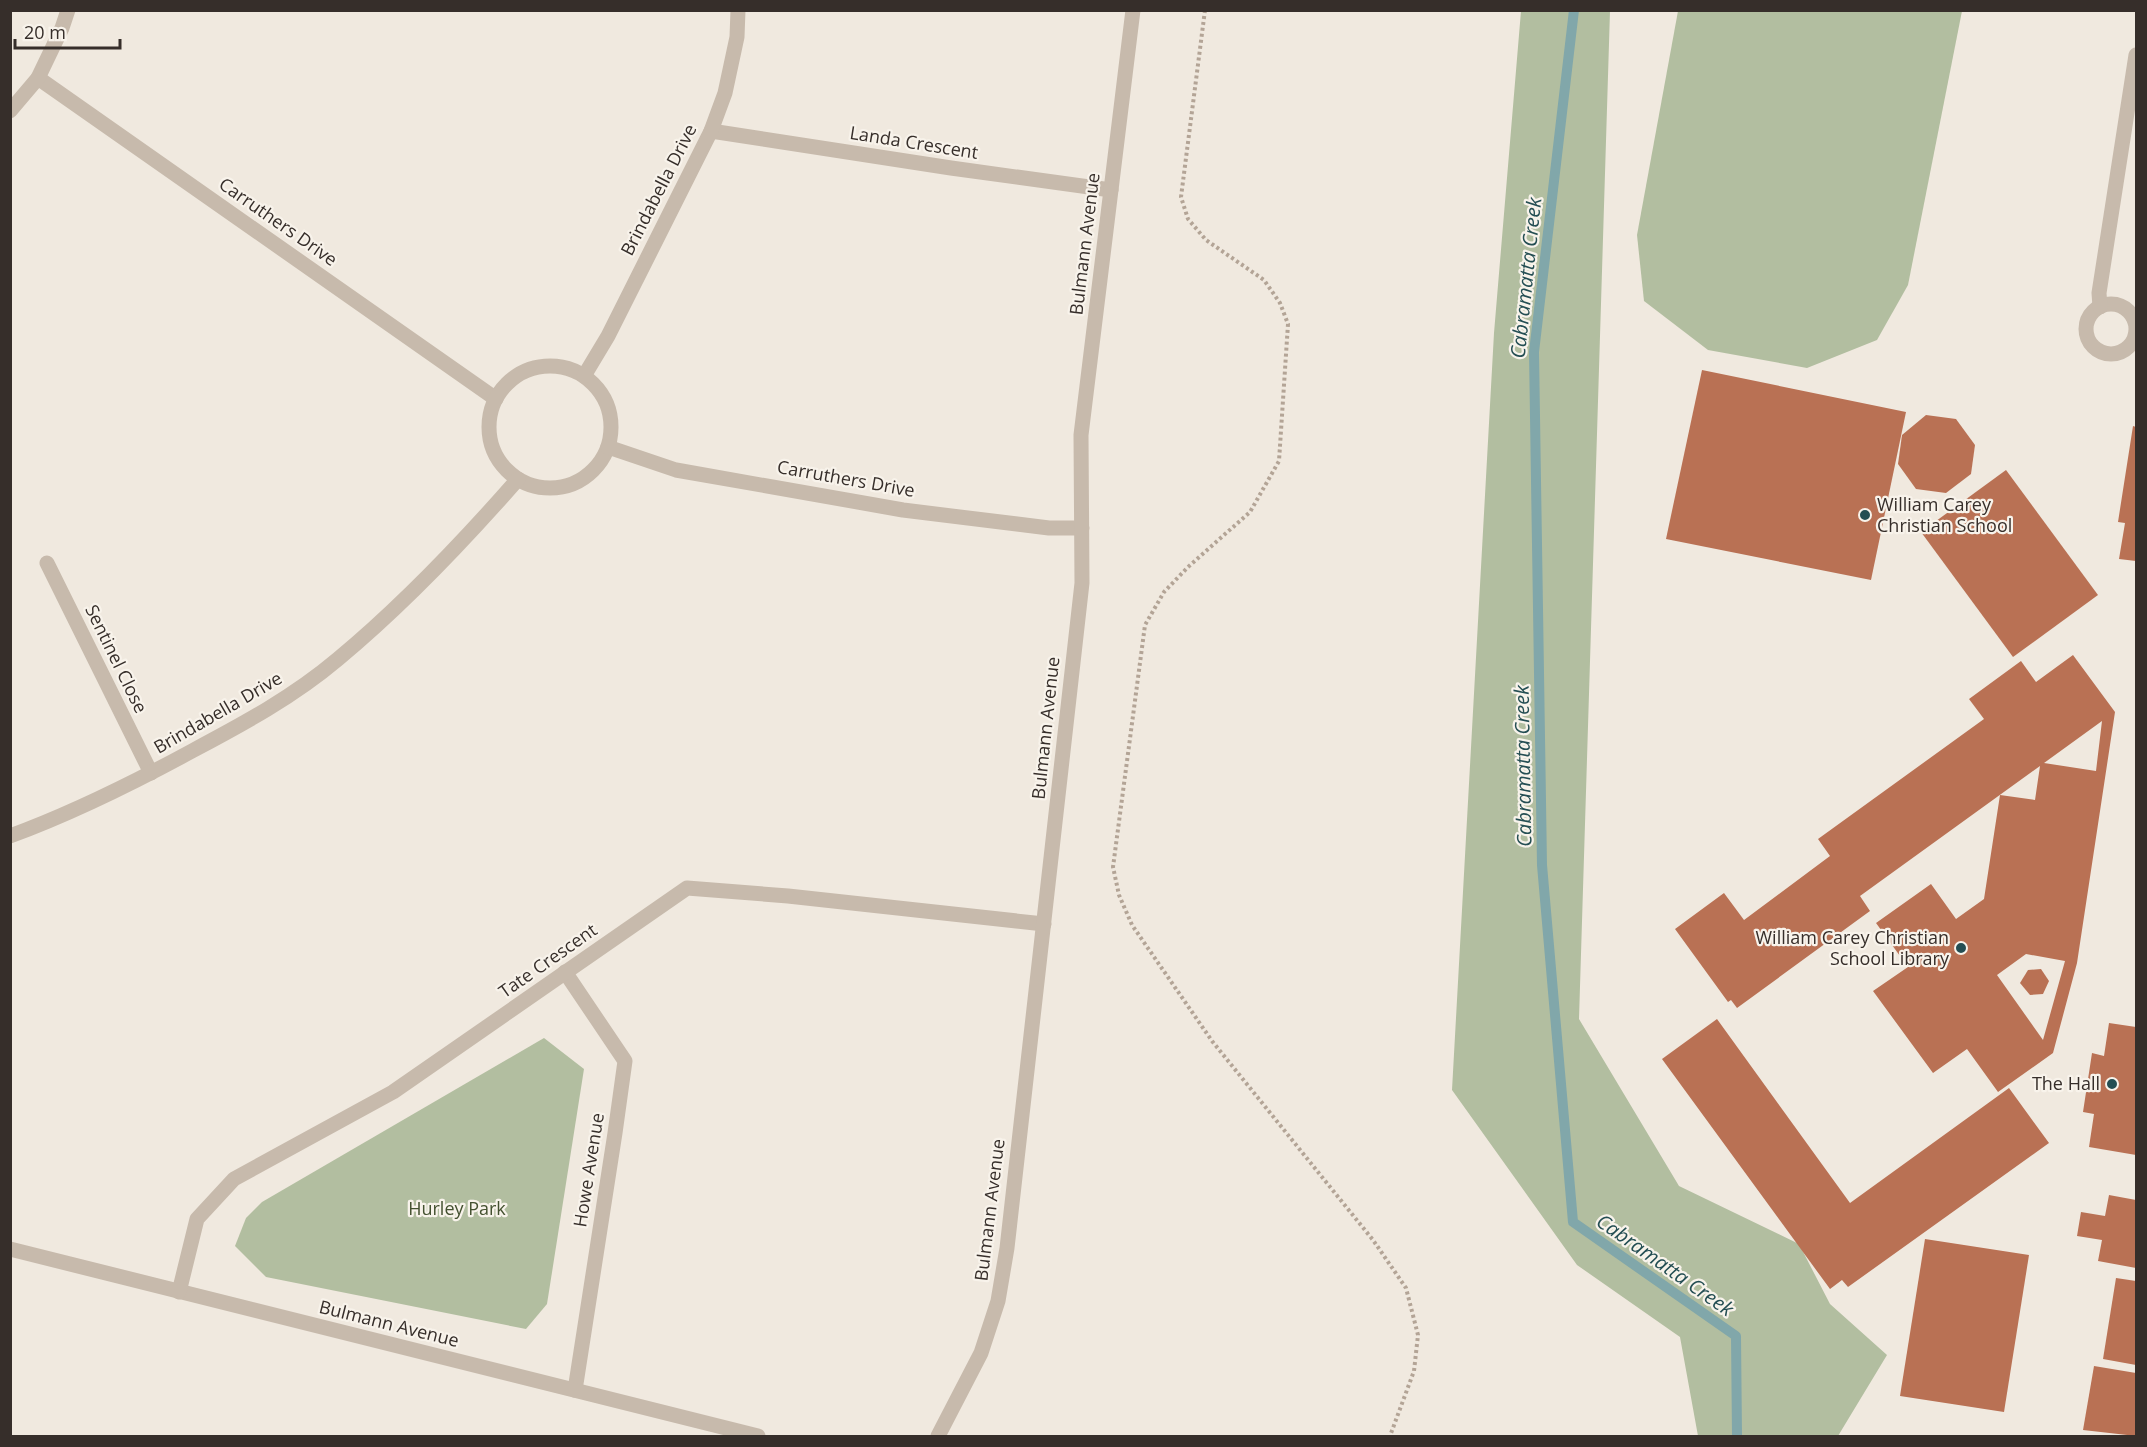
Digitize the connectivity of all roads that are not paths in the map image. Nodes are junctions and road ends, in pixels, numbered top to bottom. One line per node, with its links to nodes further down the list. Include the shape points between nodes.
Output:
1 (68, 10): 5 (street)
2 (738, 10): 7 (street, Brindabella Drive, via 737,37 725,93)
3 (1133, 10): 8 (street, Bulmann Avenue)
4 (2136, 55): 9 (street)
5 (38, 78): 6 (street); 11 (street, Carruthers Drive)
6 (10, 111)
7 (711, 132): 8 (street, Landa Crescent); 10 (street, Brindabella Drive)
8 (1111, 190): 14 (street, Bulmann Avenue, via 1081,435)
9 (2100, 307)
10 (584, 376): 11 (street, via 555,366 530,369 510,382); 12 (street, via 607,404 612,424)
11 (496, 399): 13 (street, via 489,420 492,446 504,468)
12 (608, 447): 13 (street, via 601,463 576,483 553,488); 14 (street, Carruthers Drive, via 676,470 903,510 1049,528)
13 (518, 479): 16 (street, Brindabella Drive, via 472,532 337,660 269,710)
14 (1082, 528): 18 (street, Bulmann Avenue, via 1082,583)
15 (47, 563): 16 (street, Sentinel Close)
16 (151, 773): 17 (street, Brindabella Drive)
17 (10, 836)
18 (1044, 924): 19 (street, Tate Crescent, via 687,888); 24 (street, Bulmann Avenue, via 998,1301 981,1353)
19 (565, 972): 21 (street, Tate Crescent, via 393,1092 234,1179 197,1219); 22 (street, Howe Avenue, via 624,1061)
20 (10, 1249): 21 (street, Bulmann Avenue)
21 (179, 1292): 22 (street, Bulmann Avenue)
22 (575, 1390): 23 (street, Bulmann Avenue)
23 (758, 1437)
24 (938, 1437)

